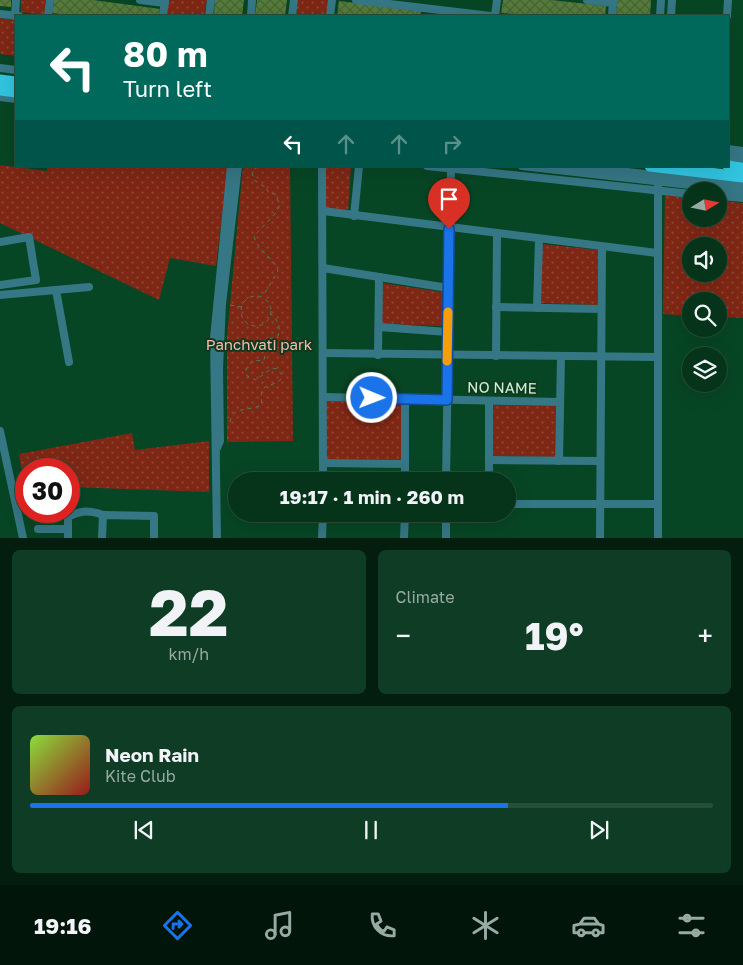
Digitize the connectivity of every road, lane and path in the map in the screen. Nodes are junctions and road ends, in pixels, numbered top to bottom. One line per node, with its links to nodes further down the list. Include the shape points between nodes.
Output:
1 (16, 0): 19 (street)
2 (50, 0): 20 (street)
3 (140, 0): 15 (street)
4 (211, 0): 22 (street)
5 (252, 0): 23 (street)
6 (294, 0): 24 (street)
7 (332, 0): 25 (street)
8 (356, 0): 16 (street)
9 (496, 0): 27 (street)
10 (587, 0): 14 (street)
11 (661, 0): 29 (street)
12 (672, 0): 30 (street)
13 (728, 0): 31 (street)
14 (613, 1): 28 (street)
15 (165, 2): 21 (street)
16 (410, 3): 17 (street)
17 (428, 12): 26 (street)
18 (0, 14): 32 (street)
19 (17, 15)
20 (48, 15)
21 (163, 15)
22 (209, 15)
23 (250, 15)
24 (292, 15)
25 (330, 15)
26 (475, 15)
27 (493, 15)
28 (612, 15)
29 (660, 15)
30 (671, 15)
31 (727, 15)
32 (15, 16)
33 (0, 68): 34 (street)
34 (15, 70)
35 (0, 80): 36 (highway)
36 (15, 82)
37 (0, 90): 38 (highway)
38 (15, 92)
39 (0, 97): 40 (street)
40 (15, 99)
41 (729, 149): 42 (street)
42 (743, 150)
43 (729, 157): 44 (street)
44 (743, 158)
45 (729, 166): 56 (highway)
46 (231, 167): 104 (street, via 214,338 214,441)
47 (238, 167): 81 (street)
48 (255, 167): 80 (path, via 252,173 254,180 275,194 280,205 254,236 255,242 278,271)
49 (322, 167): 65 (street)
50 (358, 167): 66 (street)
51 (451, 167): 61 (street); 67 (street)
52 (530, 167): 58 (street)
53 (582, 167): 59 (street, bridge)
54 (658, 167): 58 (street)
55 (658, 167): 57 (highway, bridge)
56 (743, 168)
57 (743, 177)
58 (658, 182): 60 (street); 61 (street)
59 (743, 186)
60 (743, 191)
61 (658, 192): 62 (street); 72 (street)
62 (682, 193)
63 (728, 197): 64 (street)
64 (743, 198)
65 (323, 212): 66 (street); 73 (street)
66 (354, 216): 67 (street)
67 (449, 229): 68 (street); 77 (street)
68 (497, 235): 69 (street); 83 (street)
69 (539, 240): 71 (street); 84 (street)
70 (0, 242): 75 (street, via 30,237 36,280)
71 (602, 247): 72 (street); 85 (street)
72 (657, 253): 95 (street)
73 (323, 268): 74 (street); 89 (street)
74 (379, 277): 77 (street); 87 (street)
75 (0, 285)
76 (89, 287): 78 (street)
77 (448, 288): 88 (street)
78 (56, 290): 79 (street); 96 (street)
79 (0, 295)
80 (263, 296): 82 (path, via 252,296); 86 (path)
81 (222, 304): 82 (path); 104 (street, via 220,441)
82 (241, 307): 86 (path, via 242,318 255,326 268,322)
83 (496, 307): 84 (street); 92 (street)
84 (537, 308): 85 (street)
85 (601, 309): 94 (street)
86 (271, 314): 102 (path, via 279,325 278,336 257,343 264,360 252,361 246,369 247,376 256,380 272,368 282,375 281,379 264,387 262,404 256,408 241,409)
87 (379, 328): 88 (street); 90 (street)
88 (448, 332): 91 (street)
89 (323, 353): 90 (street); 97 (street)
90 (378, 355): 91 (street)
91 (447, 356): 92 (street); 99 (street)
92 (496, 356): 93 (street)
93 (561, 356): 94 (street); 101 (street)
94 (601, 357): 95 (street); 107 (street)
95 (656, 357): 116 (street)
96 (69, 362)
97 (323, 397): 98 (street, NO NAME); 108 (street)
98 (405, 399): 99 (street, NO NAME); 109 (street)
99 (447, 400): 100 (street, NO NAME); 112 (street)
100 (489, 401): 101 (street, NO NAME); 105 (street)
101 (560, 402): 106 (street)
102 (230, 422)
103 (0, 434): 123 (street)
104 (217, 448): 126 (street)
105 (489, 460): 106 (street); 113 (street)
106 (559, 461): 107 (street)
107 (600, 461): 115 (street)
108 (323, 463): 109 (street); 110 (street)
109 (405, 464): 111 (street)
110 (323, 472)
111 (405, 472)
112 (446, 472)
113 (489, 472)
114 (516, 504): 115 (street)
115 (600, 504): 116 (street); 130 (street)
116 (657, 504): 131 (street)
117 (103, 516): 122 (street, via 92,511 77,512 68,517); 124 (street); 125 (street, via 154,516)
118 (323, 522): 127 (street)
119 (404, 522): 128 (street)
120 (446, 522): 129 (street)
121 (38, 529): 122 (street)
122 (68, 533)
123 (23, 538)
124 (102, 538)
125 (154, 538)
126 (216, 538)
127 (322, 538)
128 (404, 538)
129 (446, 538)
130 (600, 538)
131 (658, 538)

